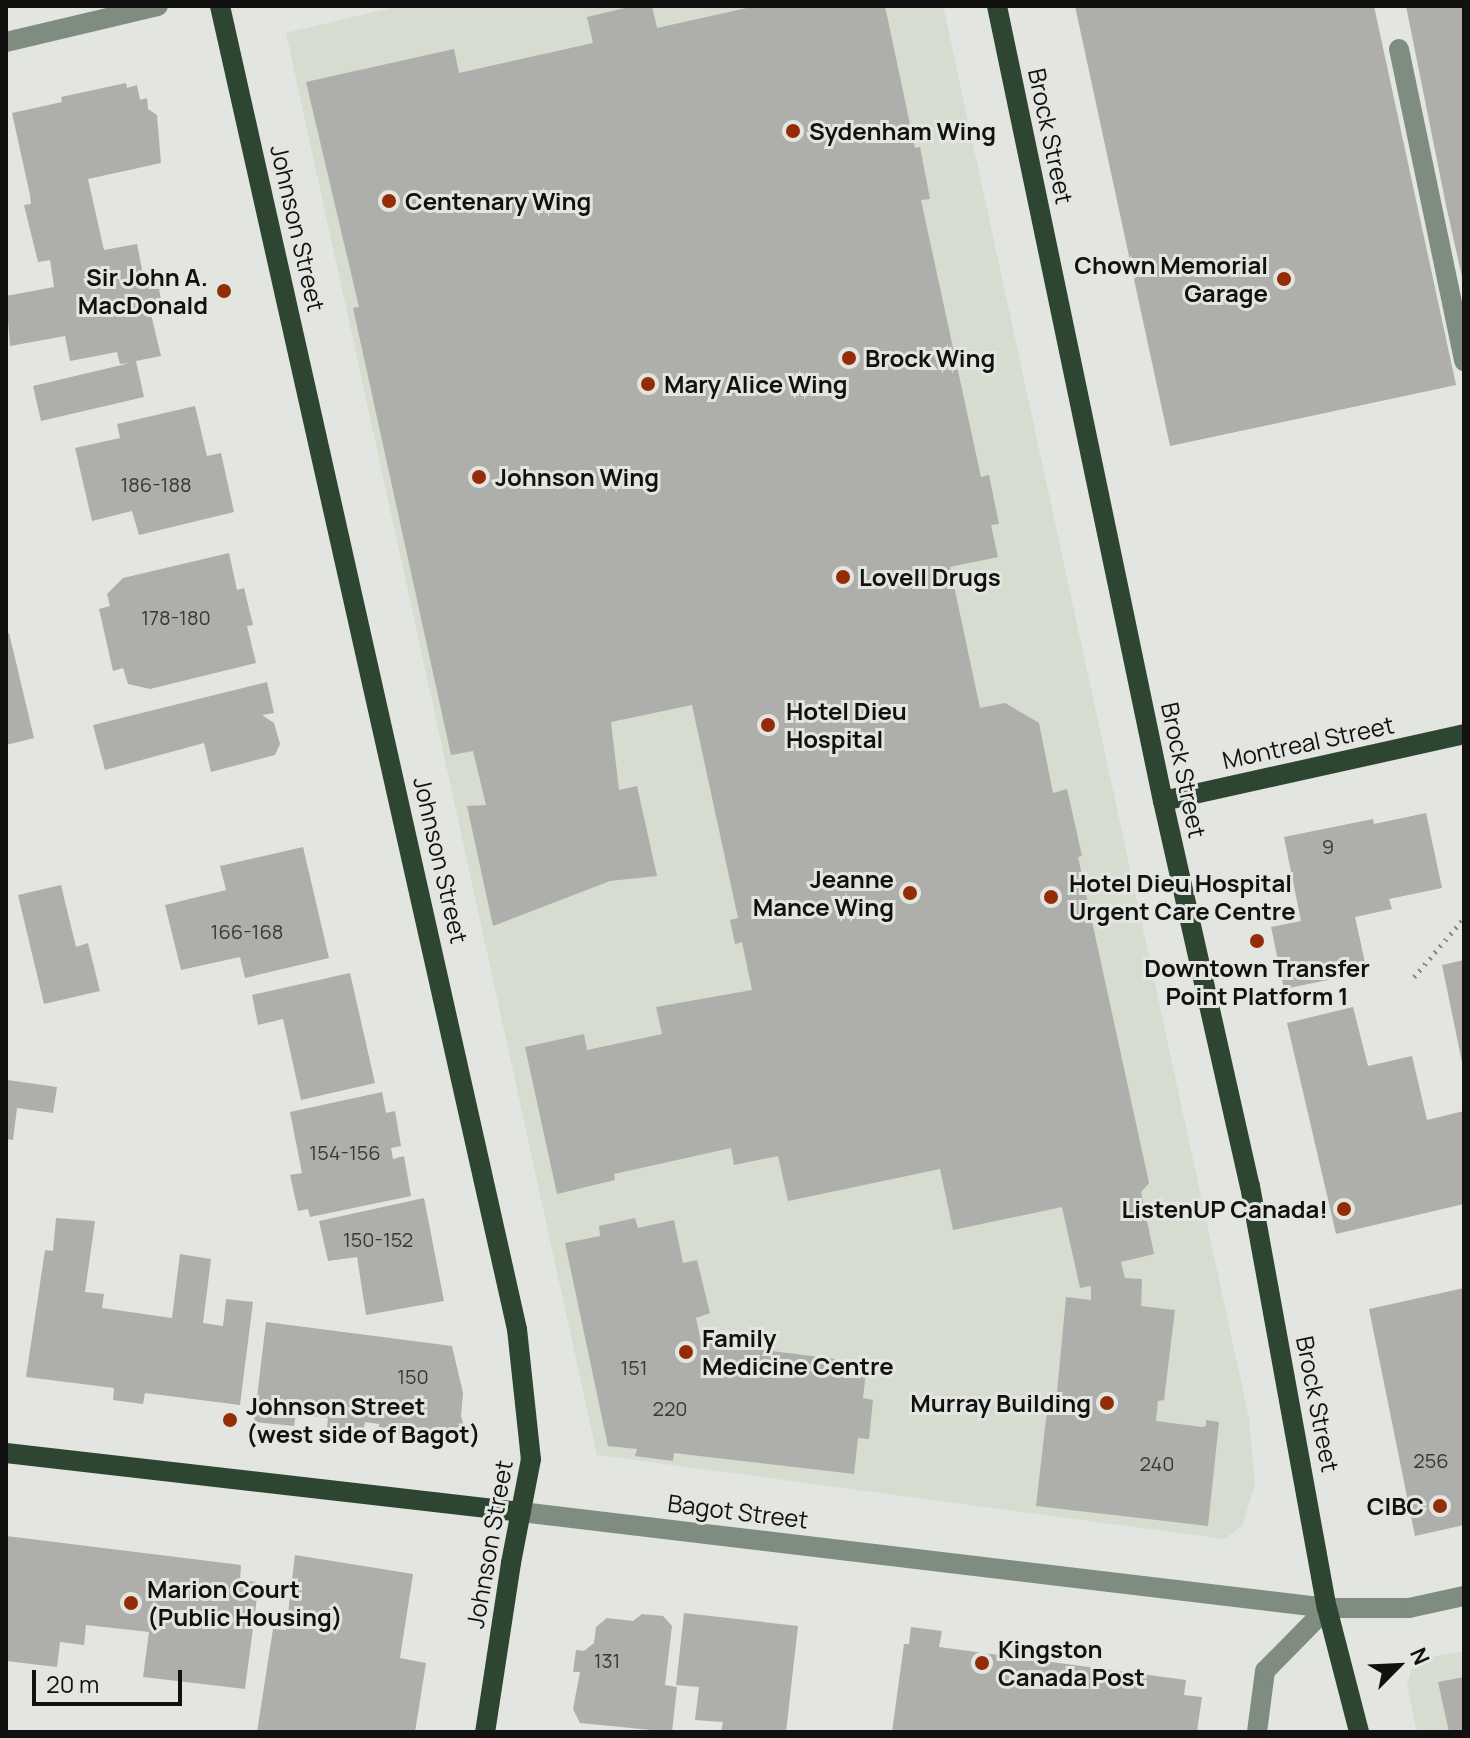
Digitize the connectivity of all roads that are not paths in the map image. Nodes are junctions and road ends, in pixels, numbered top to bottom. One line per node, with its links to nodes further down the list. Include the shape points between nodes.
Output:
1 (158, 6): 4 (street)
2 (220, 6): 10 (main road, Johnson Street, via 517,1329 531,1459)
3 (997, 6): 8 (main road, Brock Street)
4 (6, 42)
5 (1399, 49): 6 (street)
6 (1464, 361)
7 (1464, 734): 8 (main road, Montreal Street)
8 (1163, 801): 12 (main road, Brock Street, via 1250,1186)
9 (6, 1453): 10 (main road, Bagot Street)
10 (521, 1512): 12 (street, Bagot Street); 13 (main road, Johnson Street)
11 (1464, 1596): 12 (street, Bagot Street, via 1409,1608)
12 (1327, 1608): 14 (street, via 1265,1671); 15 (main road, Brock Street)
13 (485, 1732)
14 (1257, 1732)
15 (1359, 1732)

